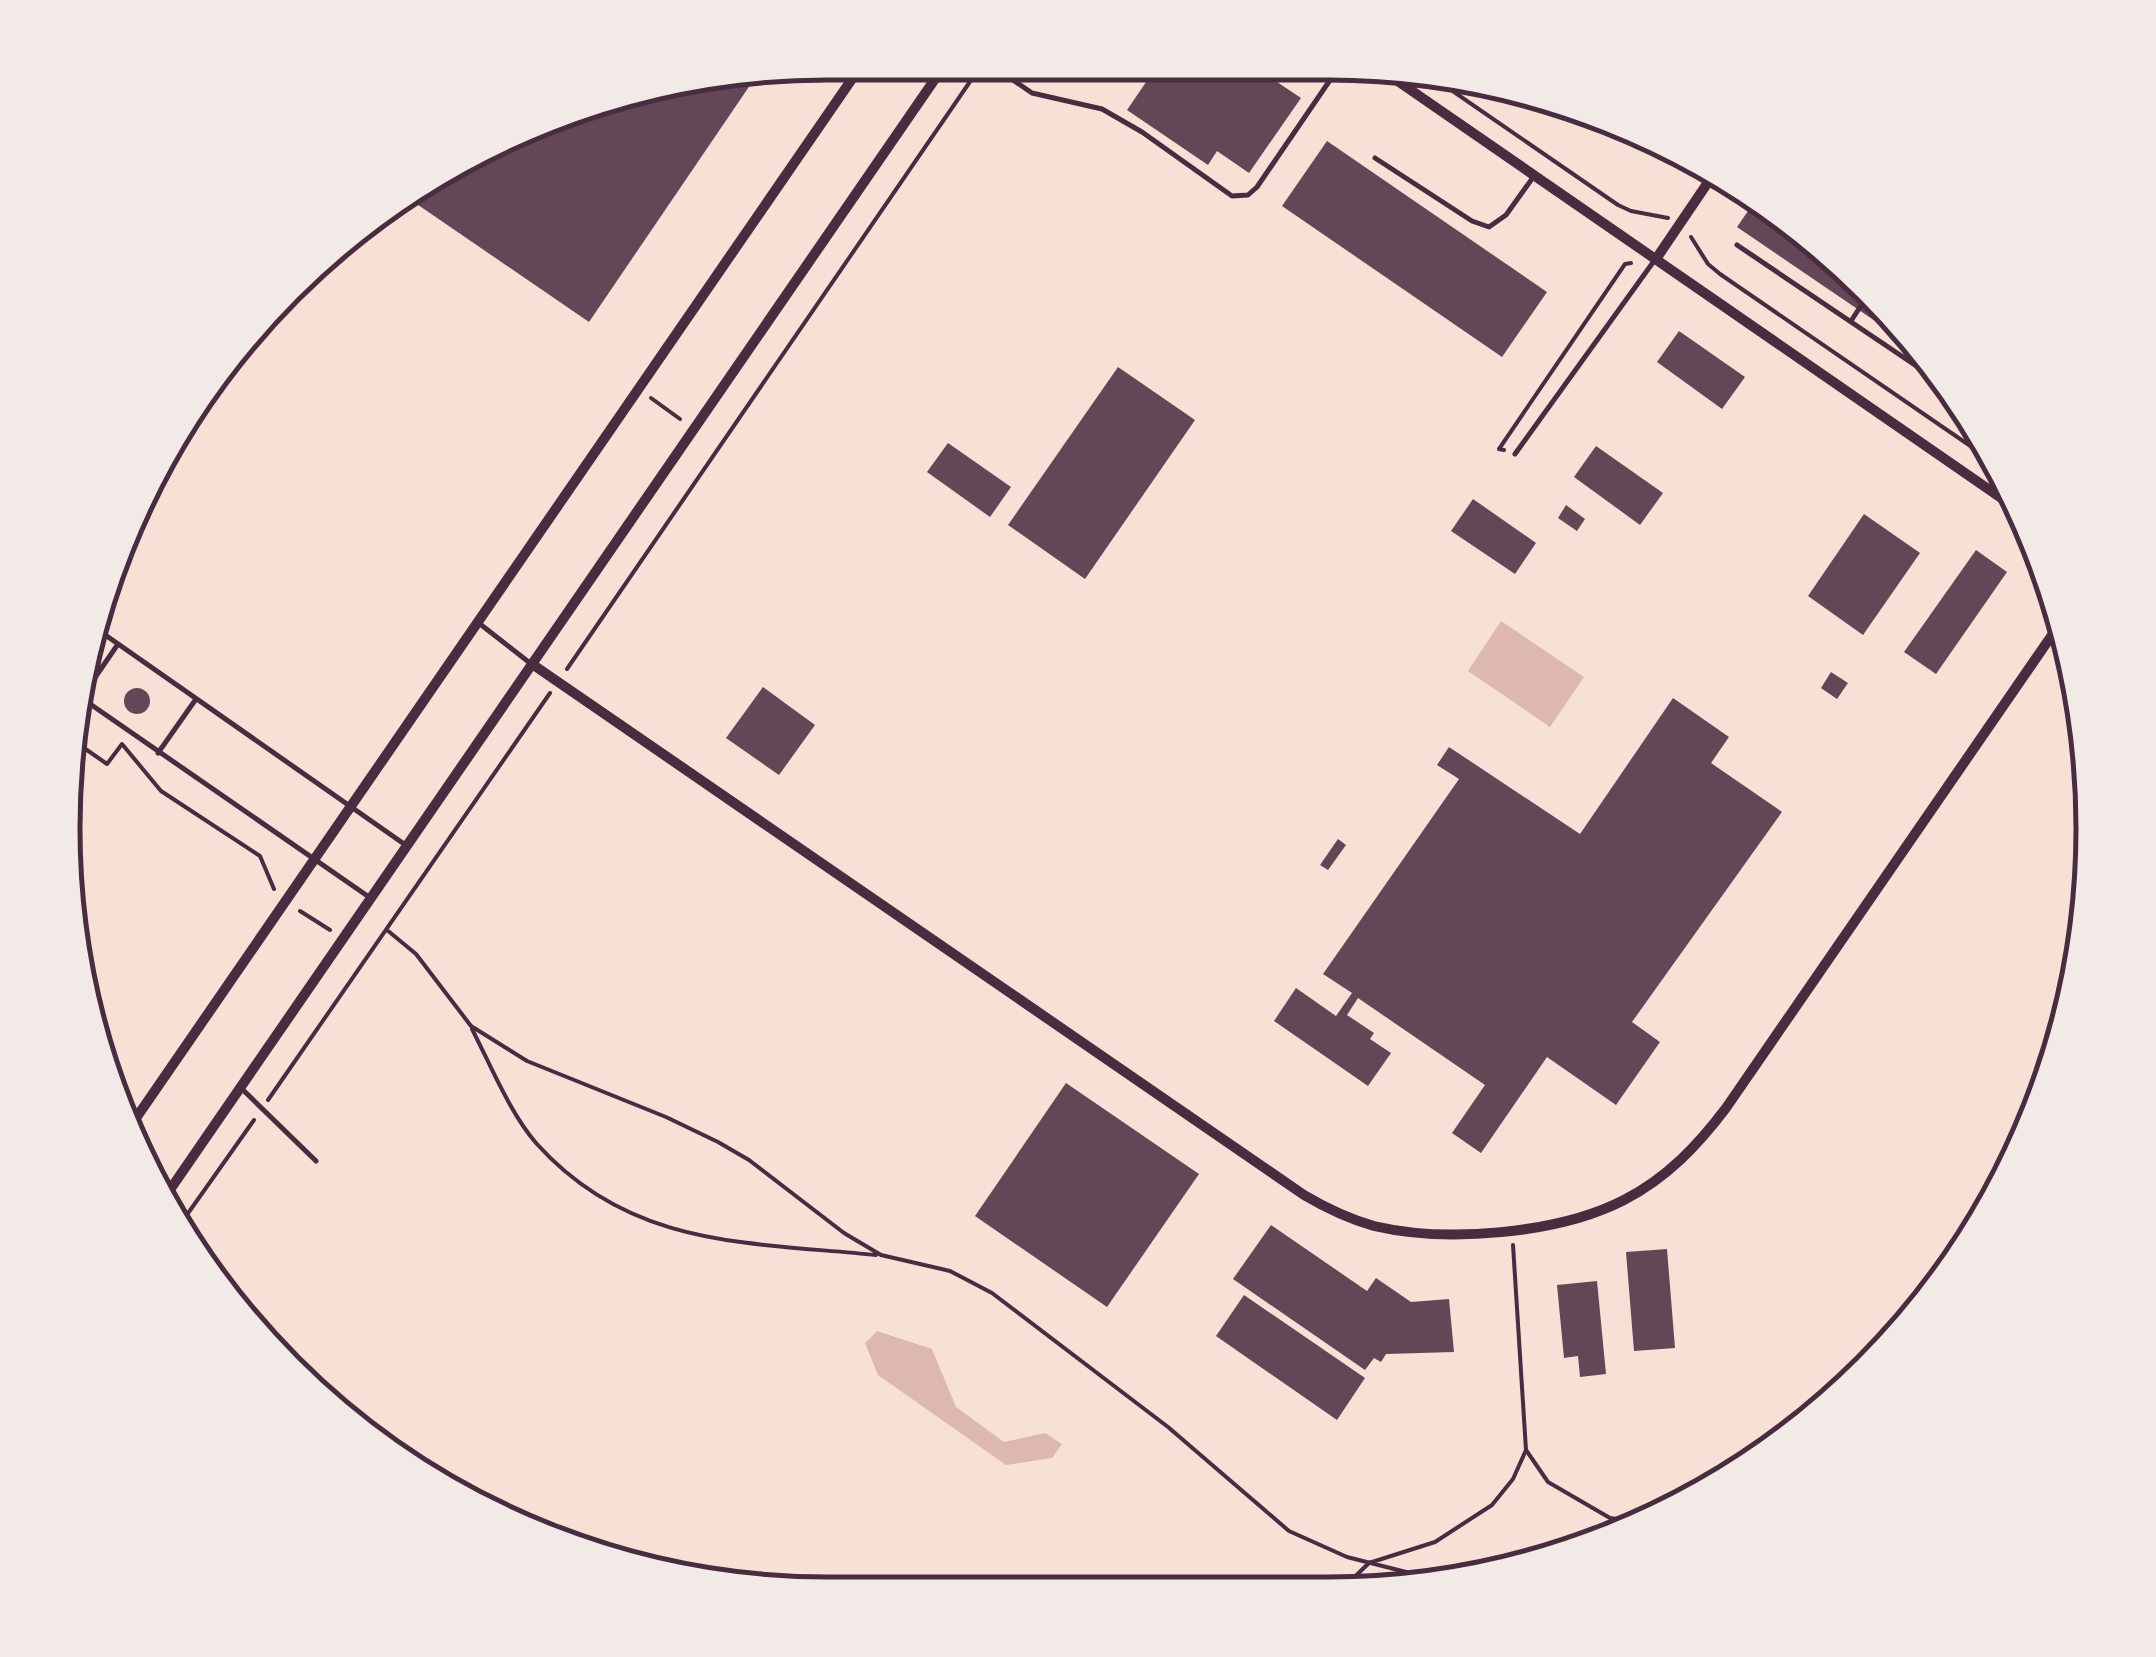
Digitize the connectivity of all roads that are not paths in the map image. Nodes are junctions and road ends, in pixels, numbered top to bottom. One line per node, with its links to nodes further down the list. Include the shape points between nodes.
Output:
1 (851, 80): 16 (street)
2 (934, 80): 20 (street)
3 (1012, 80): 4 (lane, via 1032,93 1102,109 1242,197 1257,187)
4 (1330, 80)
5 (1402, 84): 7 (street)
6 (1375, 158): 7 (lane, via 1472,222 1489,226 1506,215)
7 (1534, 176): 10 (street)
8 (1707, 183): 10 (street)
9 (1737, 245): 12 (lane)
10 (1656, 259): 14 (lane); 15 (street)
11 (1862, 304): 12 (lane)
12 (1851, 322): 13 (lane)
13 (1914, 364)
14 (1515, 454)
15 (1998, 496)
16 (477, 622): 20 (lane); 25 (street)
17 (106, 636): 19 (lane)
18 (2051, 637): 20 (street, via 1706,1134 1672,1168 1603,1210 1466,1234 1392,1230 1304,1195)
19 (118, 644): 21 (lane); 22 (lane)
20 (532, 664): 26 (street)
21 (96, 676)
22 (196, 699): 24 (lane); 25 (lane)
23 (90, 705): 24 (lane)
24 (158, 754): 27 (lane)
25 (349, 806): 26 (lane); 27 (street)
26 (406, 846): 28 (street)
27 (313, 858): 28 (lane); 30 (street)
28 (371, 898): 29 (street)
29 (241, 1088): 31 (lane); 32 (street)
30 (137, 1116)
31 (316, 1161)
32 (172, 1188)

